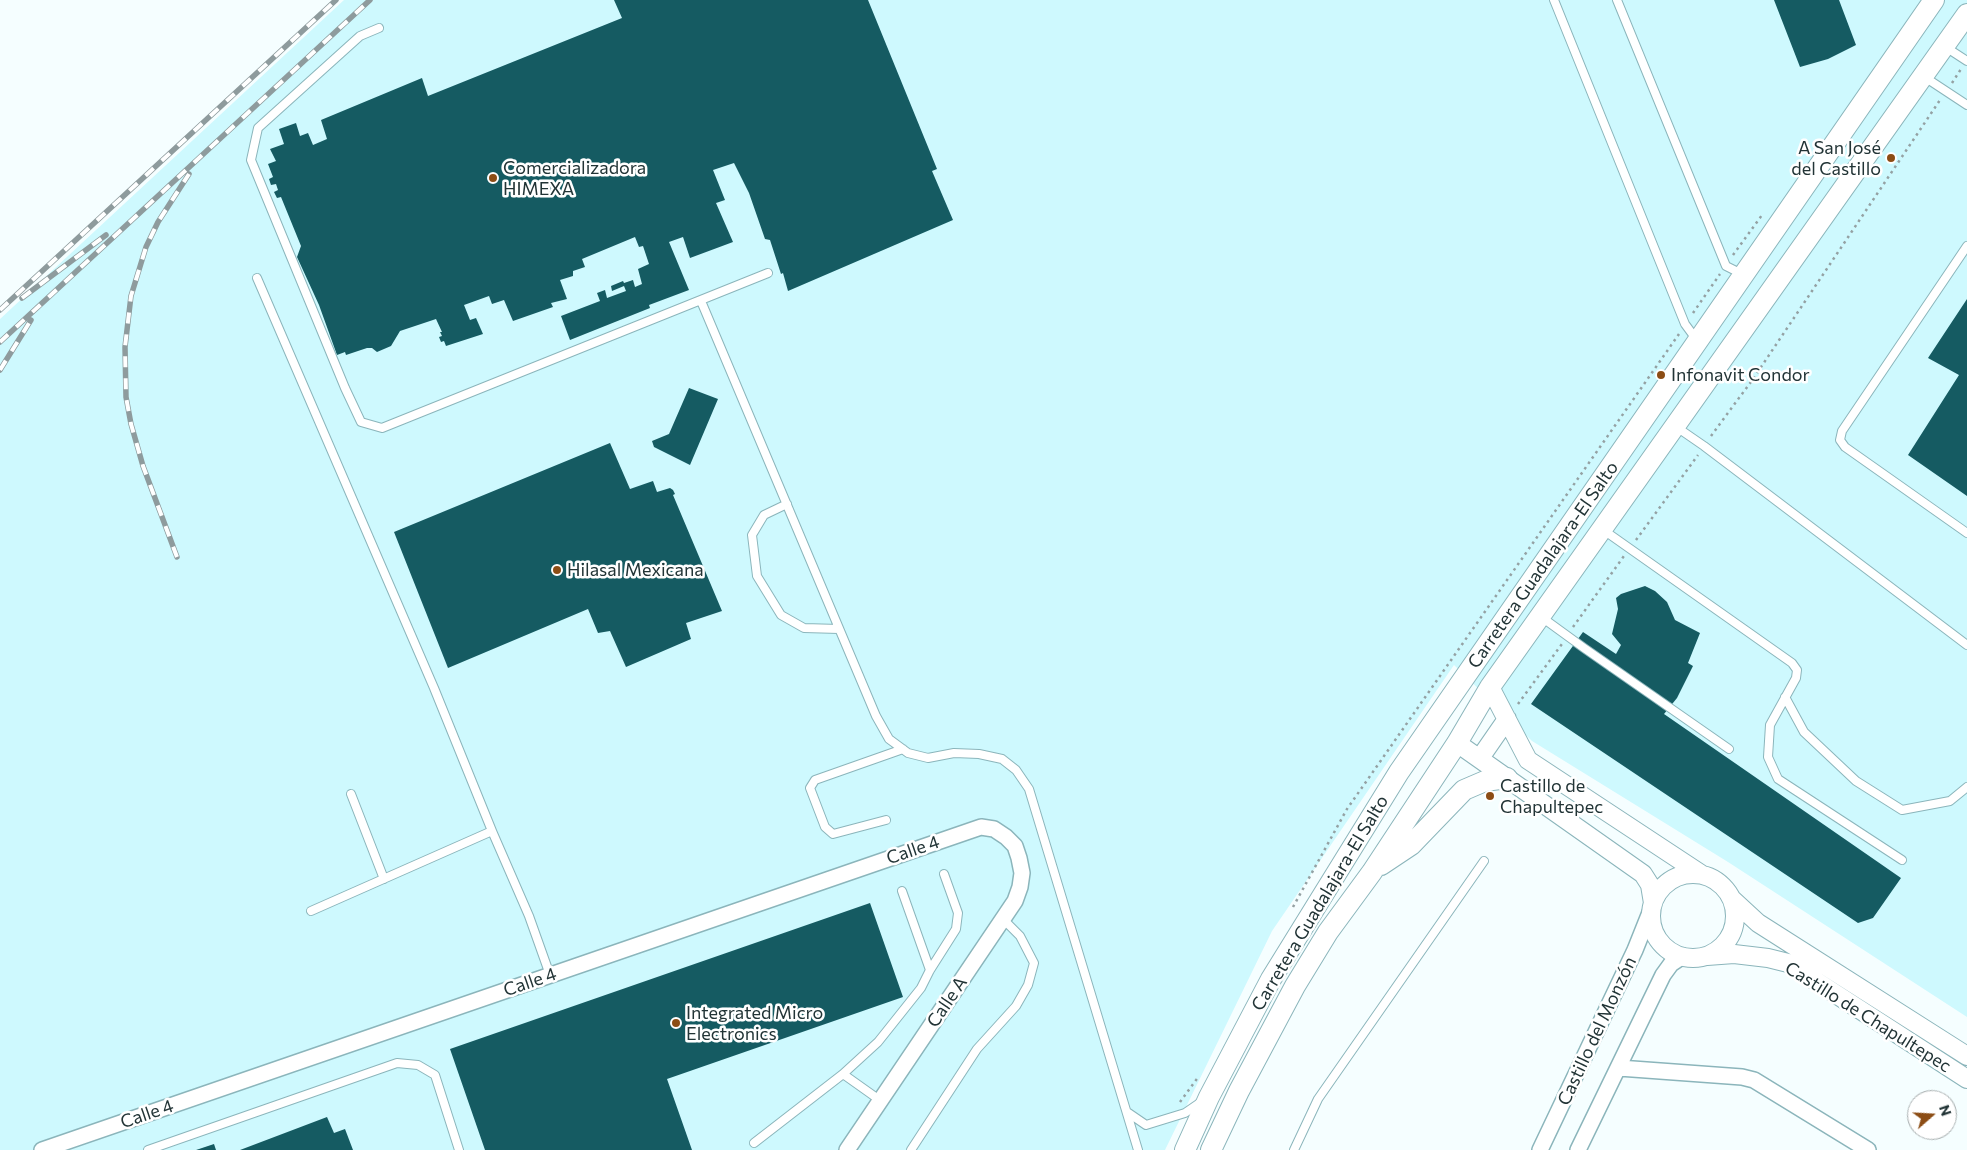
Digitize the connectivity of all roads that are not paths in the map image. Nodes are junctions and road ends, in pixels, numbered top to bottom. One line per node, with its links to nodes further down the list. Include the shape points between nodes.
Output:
1 (1554, 0): 15 (lane, via 1685,324)
2 (1617, 0): 12 (lane, via 1726,266)
3 (1929, 2): 12 (main road, Carretera Guadalajara-El Salto)
4 (1967, 14): 6 (main road, Carretera Guadalajara-El Salto)
5 (379, 28): 14 (lane, via 360,36 258,128 251,160 361,422 382,428)
6 (1944, 46): 7 (lane); 8 (main road, Carretera Guadalajara-El Salto)
7 (1967, 61)
8 (1923, 76): 9 (lane); 16 (main road, Carretera Guadalajara-El Salto)
9 (1967, 105)
10 (1967, 246): 19 (lane, via 1842,431 1840,440 1845,447)
11 (768, 272): 14 (lane)
12 (1743, 275): 15 (main road, Carretera Guadalajara-El Salto)
13 (257, 278): 34 (lane)
14 (701, 301): 17 (lane)
15 (1698, 341): 55 (main road, Carretera Guadalajara-El Salto, via 1399,772 1271,979)
16 (1675, 426): 18 (main road, Carretera Guadalajara-El Salto); 22 (lane)
17 (787, 504): 21 (lane); 21 (lane, via 764,515 752,535 757,576 781,615 804,628)
18 (1602, 530): 20 (main road, Carretera Guadalajara-El Salto); 24 (lane, via 1792,663 1797,670 1796,678)
19 (1967, 533)
20 (1540, 616): 23 (main road, Carretera Guadalajara-El Salto); 28 (lane)
21 (839, 629): 27 (lane, via 876,716 889,739)
22 (1967, 645)
23 (1490, 688): 25 (street); 26 (main road, Carretera Guadalajara-El Salto)
24 (1785, 697): 31 (lane, via 1804,732 1856,781 1902,810 1950,801); 36 (lane, via 1770,725 1768,756 1778,779)
25 (1507, 720): 29 (street); 40 (street, via 1528,760)
26 (1458, 743): 29 (street); 38 (main road, Carretera Guadalajara-El Salto)
27 (903, 749): 33 (lane, via 815,780 810,788 824,827 833,834); 57 (lane, via 928,758 954,753 1002,758 1016,770 1029,789)
28 (1729, 749)
29 (1480, 758): 30 (street)
30 (1507, 778): 38 (main road, via 1464,790 1411,845); 44 (street, via 1643,874 1650,885)
31 (1967, 788)
32 (352, 794): 41 (lane)
33 (886, 820)
34 (492, 830): 41 (lane); 50 (lane)
35 (1015, 846): 46 (street, Calle A, via 1022,873 1020,887); 50 (street, Calle 4, via 994,829 981,827)
36 (1902, 860)
37 (1484, 861): 67 (lane, via 1318,1099)
38 (1372, 872): 66 (main road, Carretera Guadalajara-El Salto, via 1328,932 1295,986)
39 (944, 874): 49 (lane, via 958,913 956,929)
40 (1702, 874): 43 (street, via 1725,888); 44 (street, via 1688,873 1675,877 1663,885)
41 (384, 879): 45 (lane)
42 (902, 891): 49 (lane)
43 (1732, 899): 48 (street, via 1734,926 1719,949); 51 (street, Castillo de Chapultepec, via 1758,923)
44 (1652, 907): 47 (street, via 1651,925 1657,938 1666,948); 68 (street, Castillo del Monzón, via 1635,950)
45 (311, 911)
46 (1003, 919): 56 (street, Calle A); 63 (lane, via 1020,936 1034,963 1028,985 1016,1006 977,1049)
47 (1683, 956): 48 (street); 52 (street, Castillo del Monzón, via 1671,964 1663,976)
48 (1706, 956): 54 (street, Castillo de Chapultepec, via 1734,954 1788,963)
49 (930, 970): 53 (lane, via 921,988 878,1042)
50 (550, 975): 59 (street, Calle 4)
51 (1967, 1056)
52 (1619, 1068): 69 (street, Castillo del Monzón); 70 (street, via 1754,1080)
53 (843, 1074): 56 (lane); 58 (lane)
54 (1967, 1079)
55 (1209, 1097): 57 (lane, via 1186,1113 1146,1125); 65 (main road, Carretera Guadalajara-El Salto)
56 (882, 1101): 62 (street, Calle A)
57 (1127, 1112): 64 (lane)
58 (754, 1143)
59 (42, 1150)
60 (148, 1150): 61 (lane, via 397,1063 418,1065 435,1075)
61 (458, 1150)
62 (847, 1150)
63 (911, 1150)
64 (1138, 1150)
65 (1185, 1150)
66 (1211, 1150)
67 (1294, 1150)
68 (1540, 1150)
69 (1578, 1150)
70 (1868, 1150)

